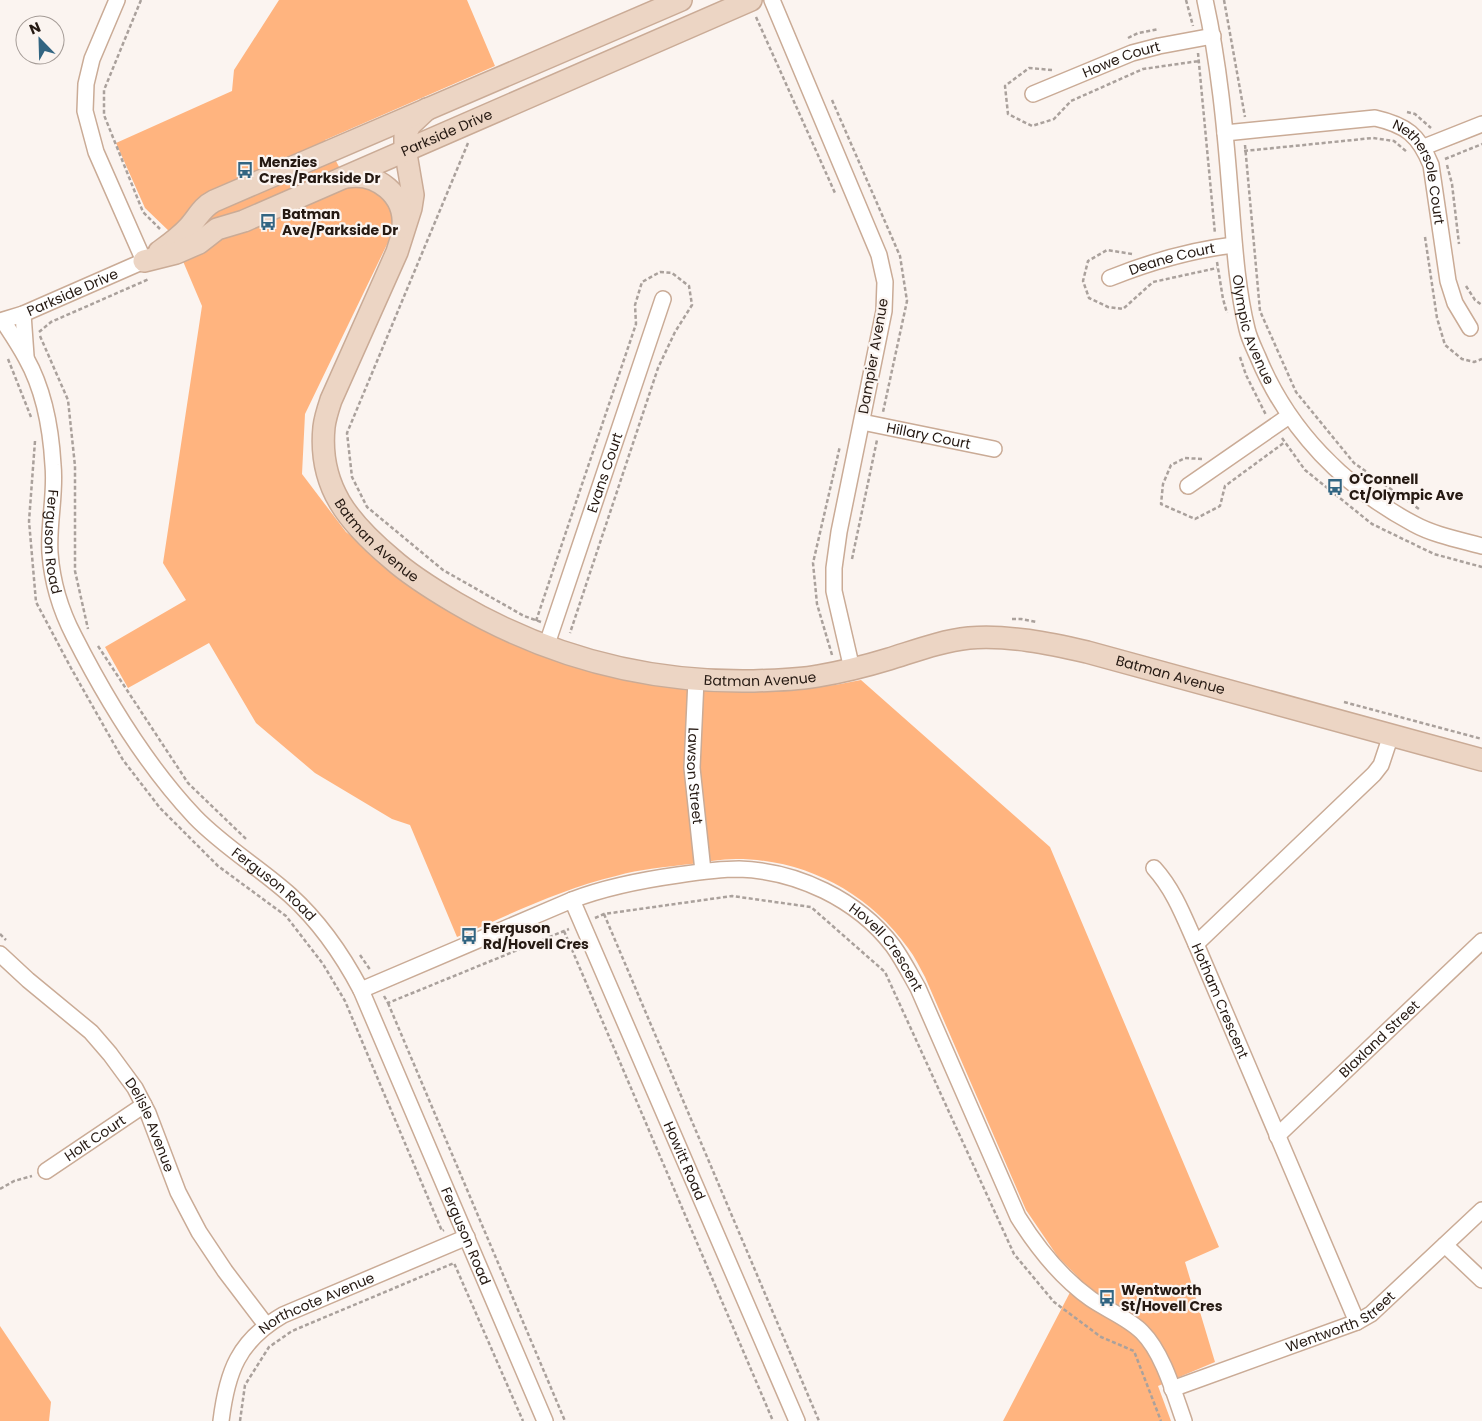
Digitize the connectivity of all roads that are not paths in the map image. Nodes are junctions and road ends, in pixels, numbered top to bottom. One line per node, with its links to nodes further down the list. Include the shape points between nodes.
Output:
1 (117, 0): 17 (street, via 92,59 86,84 85,111 96,152)
2 (681, 0): 8 (street, Parkside Drive)
3 (751, 0): 12 (street, Parkside Drive)
4 (1205, 0): 6 (street, Olympic Avenue)
5 (773, 4): 25 (street, Dampier Avenue, via 879,255 885,282 884,312)
6 (1213, 36): 7 (street, Howe Court, via 1132,53); 10 (street, Olympic Avenue)
7 (1032, 94)
8 (427, 109): 12 (street, via 413,122); 14 (street, Parkside Drive)
9 (1482, 124): 11 (street)
10 (1225, 133): 11 (street, Nethersole Court, via 1375,118 1392,122); 16 (street, Olympic Avenue)
11 (1431, 144): 22 (street, Nethersole Court, via 1431,165 1448,281 1455,303)
12 (409, 145): 13 (street, Parkside Drive); 14 (street, via 387,139 325,164); 15 (street, Batman Avenue, via 423,167 425,198 414,226)
13 (345, 177): 15 (street, Batman Avenue, via 366,177 381,183 396,197 404,223); 17 (street, Parkside Drive, via 244,221 217,229 199,243 168,255)
14 (264, 180): 17 (street, Parkside Drive, via 208,204)
15 (399, 243): 29 (street, Batman Avenue, via 331,400 324,426 328,476 338,501 352,522 399,566 479,616)
16 (1234, 245): 18 (street, Deane Court, via 1176,256); 24 (street, Olympic Avenue, via 1247,330 1266,378)
17 (150, 268): 20 (street, Parkside Drive)
18 (1110, 278)
19 (663, 299): 29 (street, Evans Court)
20 (23, 314): 21 (street, Parkside Drive); 23 (street, Ferguson Road)
21 (2, 321): 23 (street, Ferguson Road)
22 (1470, 328)
23 (27, 360): 40 (street, Ferguson Road, via 49,427 54,467 50,552 57,595 73,634 136,745 167,784 225,846 290,895 317,922 343,956)
24 (1289, 416): 27 (street); 28 (street, Olympic Avenue, via 1332,467 1376,501 1416,525)
25 (862, 422): 26 (street, Hillary Court); 30 (street, Dampier Avenue, via 834,568 834,591)
26 (994, 450)
27 (1188, 486)
28 (1482, 546)
29 (546, 647): 31 (street, Batman Avenue, via 653,676)
30 (850, 660): 31 (street, Batman Avenue, via 816,677); 32 (street, Batman Avenue, via 968,638 1009,638 1054,644)
31 (696, 680): 35 (street, Lawson Street, via 692,768)
32 (1391, 735): 33 (street, Batman Avenue); 38 (street, Hotham Crescent, via 1374,774)
33 (1482, 760)
34 (1154, 868): 38 (street, via 1176,898)
35 (703, 871): 36 (street, Hovell Crescent, via 638,881); 50 (street, Hovell Crescent, via 739,869 795,878 848,904 870,921 892,945 918,988 1018,1217 1034,1243 1056,1270 1082,1292 1142,1332 1152,1344)
36 (572, 900): 40 (street, Hovell Crescent); 53 (street, Howitt Road)
37 (1482, 941): 42 (street, Blaxland Street)
38 (1196, 944): 42 (street, Hotham Crescent)
39 (0, 954): 41 (street, Delisle Avenue, via 92,1032 135,1088)
40 (361, 990): 45 (street, Ferguson Road)
41 (144, 1105): 43 (street, Holt Court); 49 (street, Delisle Avenue, via 178,1192 199,1232)
42 (1276, 1136): 48 (street, Hotham Crescent)
43 (46, 1171)
44 (1482, 1210): 46 (street, Wentworth Street)
45 (466, 1237): 49 (street, Northcote Avenue); 52 (street, Ferguson Road)
46 (1445, 1245): 47 (street); 48 (street, Wentworth Street, via 1372,1314)
47 (1482, 1280)
48 (1357, 1322): 50 (street, Wentworth Street)
49 (266, 1325): 51 (street, Northcote Avenue, via 246,1344 234,1364 225,1391)
50 (1172, 1389): 54 (street, Hovell Crescent)
51 (221, 1421)
52 (545, 1421)
53 (796, 1421)
54 (1184, 1421)

